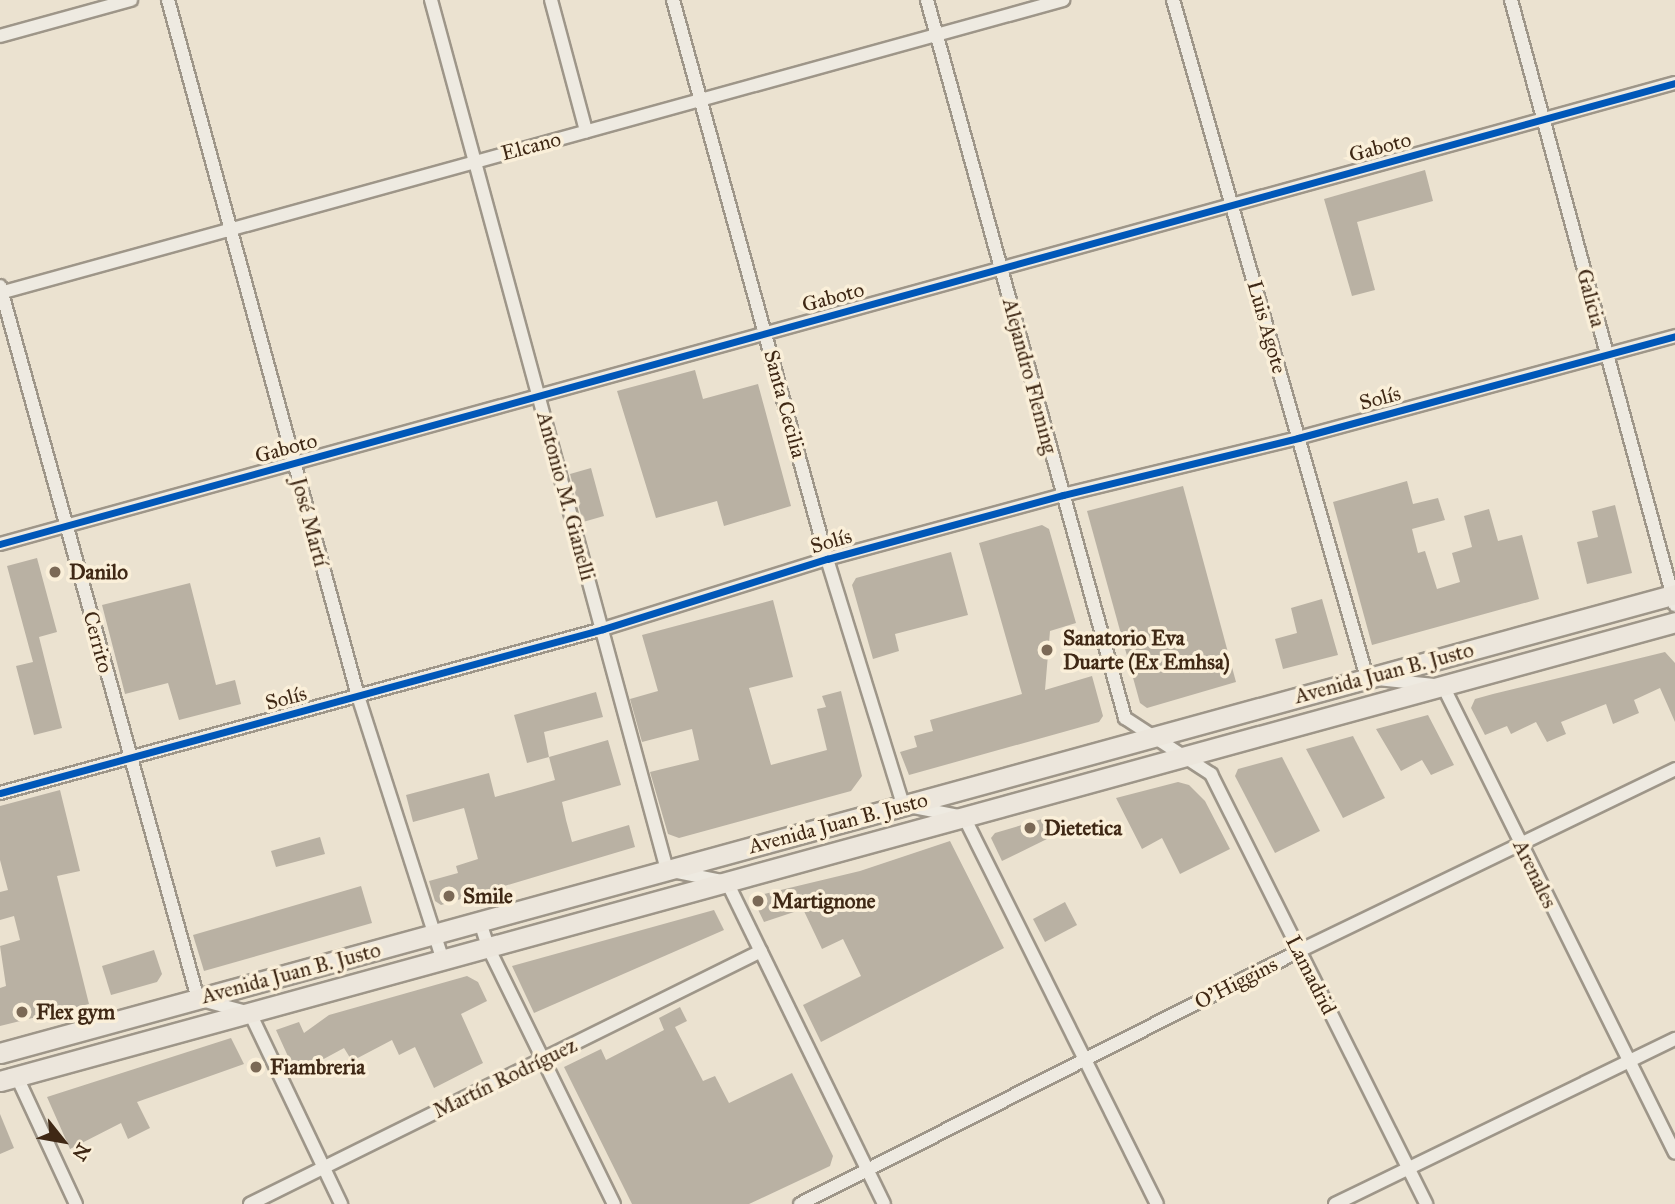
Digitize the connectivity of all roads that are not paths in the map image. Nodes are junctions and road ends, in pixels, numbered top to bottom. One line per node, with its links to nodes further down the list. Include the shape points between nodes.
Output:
1 (131, 0): 11 (street)
2 (168, 0): 18 (street, José Martí)
3 (431, 0): 16 (street, Antonio M. Gianelli)
4 (551, 0): 15 (street)
5 (673, 0): 13 (street, Santa Cecilia)
6 (927, 0): 10 (street, Alejandro Fleming)
7 (1063, 0): 10 (street, Elcano)
8 (1173, 0): 17 (street, Luis Agote)
9 (1511, 0): 14 (street, Galicia)
10 (936, 35): 13 (street, Elcano); 19 (street, Alejandro Fleming)
11 (0, 36)
12 (1675, 83): 14 (street, Gaboto)
13 (701, 100): 15 (street, Elcano); 21 (street, Santa Cecilia)
14 (1542, 120): 17 (street, Gaboto); 23 (street, Galicia)
15 (586, 131): 16 (street, Elcano)
16 (475, 162): 18 (street, Elcano); 24 (street, Antonio M. Gianelli)
17 (1232, 206): 19 (street, Gaboto); 25 (street, Luis Agote)
18 (230, 229): 20 (street, Elcano); 26 (street, José Martí)
19 (1001, 269): 21 (street, Gaboto); 27 (street, Alejandro Fleming)
20 (1, 290): 28 (street, Cerrito)
21 (766, 334): 24 (street, Gaboto); 30 (street, Santa Cecilia)
22 (1675, 337): 23 (street, Solís)
23 (1607, 356): 25 (street, Solís); 31 (street, Galicia)
24 (539, 396): 26 (street, Gaboto); 33 (street, Antonio M. Gianelli)
25 (1298, 438): 27 (street, Solís); 34 (street, Luis Agote)
26 (294, 464): 28 (street, Gaboto); 36 (street, José Martí)
27 (1063, 495): 30 (street, Solís); 37 (street, Alejandro Fleming, via 1125,718)
28 (65, 525): 29 (street, Gaboto); 39 (street, Cerrito)
29 (0, 544)
30 (827, 559): 33 (street, Solís); 42 (street, Santa Cecilia)
31 (1673, 598): 34 (main road, Avenida Juan B. Justo)
32 (1675, 622): 35 (main road, Avenida Juan B. Justo)
33 (603, 629): 36 (street, Solís); 45 (street, Antonio M. Gianelli)
34 (1367, 678): 35 (street); 37 (main road, Avenida Juan B. Justo)
35 (1443, 686): 38 (main road, Avenida Juan B. Justo); 44 (street, Arenales)
36 (358, 696): 39 (street, Solís); 48 (street, José Martí)
37 (1154, 737): 38 (street, Lamadrid); 42 (main road, Avenida Juan B. Justo)
38 (1184, 757): 43 (main road, Avenida Juan B. Justo); 51 (street, Lamadrid, via 1211,774)
39 (129, 758): 41 (street, Solís); 53 (street, Cerrito)
40 (1675, 769): 44 (street, O'Higgins)
41 (0, 793)
42 (903, 806): 43 (street); 45 (main road, Avenida Juan B. Justo)
43 (964, 817): 46 (main road, Avenida Juan B. Justo); 58 (street)
44 (1521, 845): 51 (street, O'Higgins); 59 (street, Arenales)
45 (667, 870): 46 (street); 47 (main road, Avenida Juan B. Justo)
46 (727, 882): 49 (main road, Avenida Juan B. Justo); 50 (street)
47 (480, 922): 48 (main road, Avenida Juan B. Justo); 49 (street)
48 (435, 933): 52 (street, José Martí); 53 (main road, Avenida Juan B. Justo)
49 (488, 947): 52 (main road, Avenida Juan B. Justo); 57 (street)
50 (761, 951): 57 (street, Martín Rodríguez); 64 (street)
51 (1299, 951): 58 (street, O'Higgins); 62 (street, Lamadrid)
52 (443, 960): 54 (main road, Avenida Juan B. Justo)
53 (198, 999): 54 (street); 56 (main road, Avenida Juan B. Justo)
54 (250, 1013): 60 (main road, Avenida Juan B. Justo); 63 (street)
55 (1675, 1039): 59 (street)
56 (0, 1053)
57 (543, 1059): 63 (street, Martín Rodríguez); 68 (street)
58 (1086, 1060): 64 (street, O'Higgins); 71 (street)
59 (1630, 1062): 61 (street, Arenales); 62 (street)
60 (6, 1077): 65 (street)
61 (1675, 1153)
62 (1407, 1166): 72 (street); 73 (street, Lamadrid)
63 (323, 1168): 66 (street, Martín Rodríguez); 67 (street)
64 (867, 1171): 69 (street, O'Higgins); 70 (street)
65 (76, 1204)
66 (250, 1204)
67 (341, 1204)
68 (614, 1204)
69 (800, 1204)
70 (884, 1204)
71 (1157, 1204)
72 (1335, 1204)
73 (1426, 1204)

